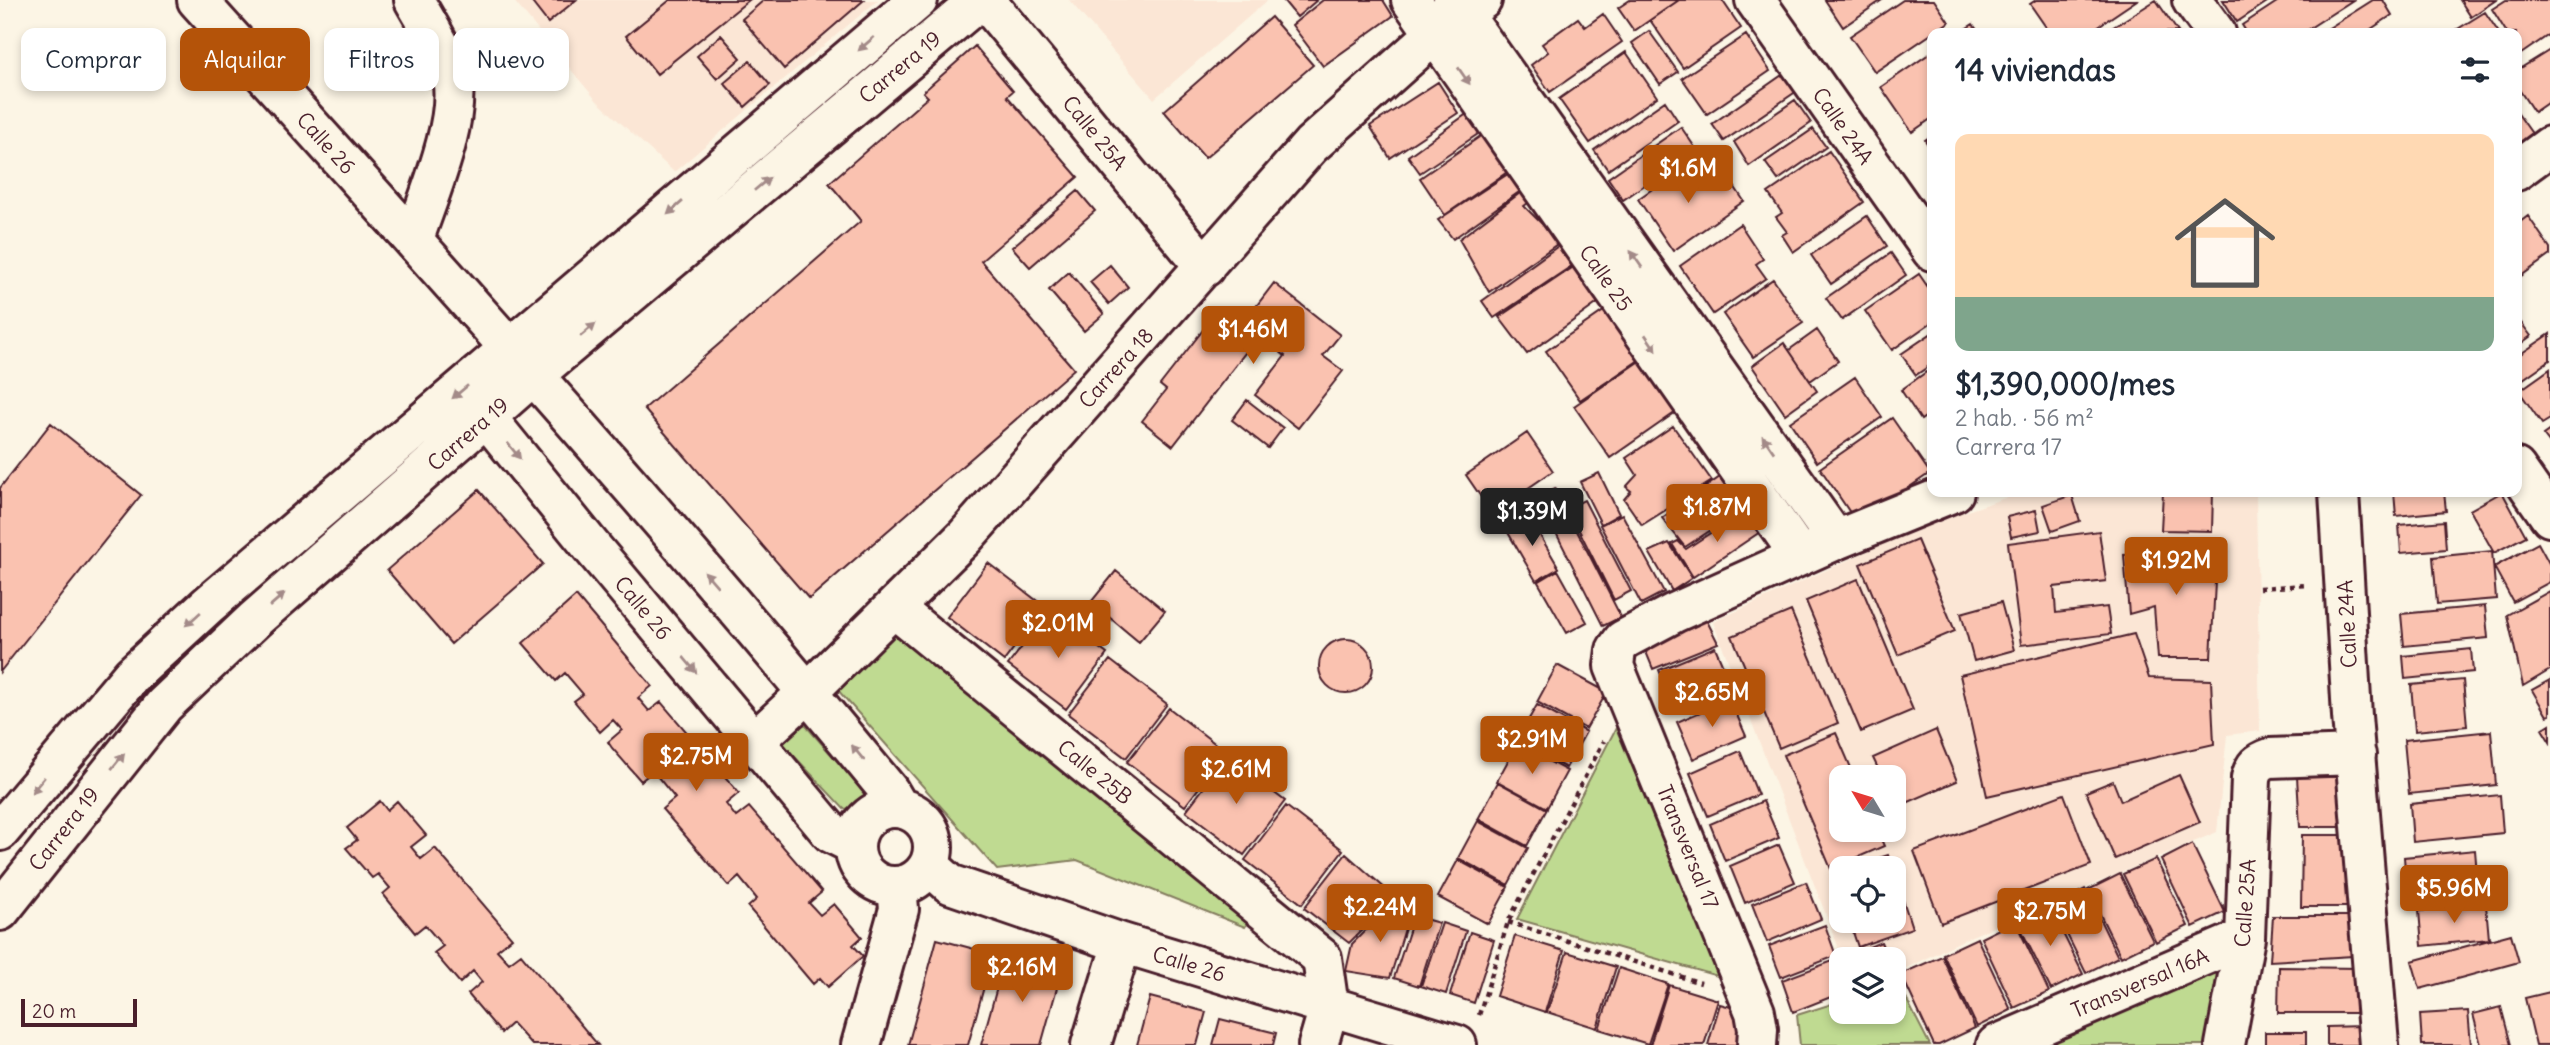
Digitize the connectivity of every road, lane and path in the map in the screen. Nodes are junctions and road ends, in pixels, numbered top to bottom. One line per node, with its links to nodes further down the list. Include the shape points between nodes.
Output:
1 (197, 0): 13 (street, Calle 26)
2 (414, 0): 13 (street, via 439,43 452,79 452,121)
3 (918, 0): 16 (street, Carrera 19, one-way to 16)
4 (980, 0): 16 (street, Carrera 19, one-way to 4)
5 (985, 0): 15 (street, Calle 25A)
6 (1411, 0): 9 (street, Calle 25)
7 (1755, 0): 14 (street, Calle 24A)
8 (2192, 0): 10 (street)
9 (1458, 12): 15 (street, Carrera 18, via 1311,145); 22 (street, Calle 25, one-way to 9); 23 (street, Calle 25, one-way to 23)
10 (2212, 28)
11 (2550, 146): 12 (street)
12 (2522, 167)
13 (414, 239): 16 (street, Calle 26)
14 (1927, 244)
15 (1205, 267): 26 (street, Carrera 18, via 965,537)
16 (524, 361): 17 (street); 27 (street, Calle 26, one-way to 16); 32 (street, Carrera 19, one-way to 32, via 208,605 132,675)
17 (487, 418): 29 (street, Calle 26, one-way to 29, via 580,554); 36 (street, Carrera 19, one-way to 17, via 164,705 254,620)
18 (2522, 477): 21 (street)
19 (1942, 497): 22 (street)
20 (2339, 497): 24 (street, Calle 24A)
21 (2550, 517)
22 (1836, 540): 23 (street)
23 (1800, 556): 28 (street, Transversal 17, via 1623,640 1614,666)
24 (2345, 583): 25 (path); 30 (street, Calle 24A)
25 (2259, 588)
26 (894, 608): 27 (street, Carrera 18); 41 (street, Calle 25B, via 1322,958)
27 (808, 692): 29 (street, Carrera 18); 31 (street, Calle 26, one-way to 27)
28 (1627, 697): 37 (path); 40 (street, Transversal 17)
29 (754, 742): 33 (street, Calle 26, via 831,833)
30 (2356, 755): 38 (street, Calle 25A, via 2270,758 2253,769); 49 (street)
31 (899, 807): 33 (street, via 886,808 864,822); 34 (street, Calle 26, via 921,818 929,828 934,852)
32 (0, 831)
33 (855, 845): 35 (street, via 862,871 884,885)
34 (929, 865): 35 (street, via 921,876); 39 (street, Calle 26, via 950,884)
35 (897, 887): 43 (street, via 899,909)
36 (0, 911)
37 (1508, 922): 40 (path); 42 (path)
38 (2245, 938): 47 (street, Transversal 16A); 48 (street, Calle 25A)
39 (1122, 943): 41 (street, Calle 26); 44 (street)
40 (1749, 998): 46 (street, Transversal 17, via 1758,1029)
41 (1329, 1007): 42 (street, Calle 26); 45 (street)
42 (1467, 1033)
43 (861, 1045)
44 (1091, 1045)
45 (1318, 1045)
46 (1757, 1045)
47 (1996, 1045)
48 (2225, 1045)
49 (2379, 1045)

